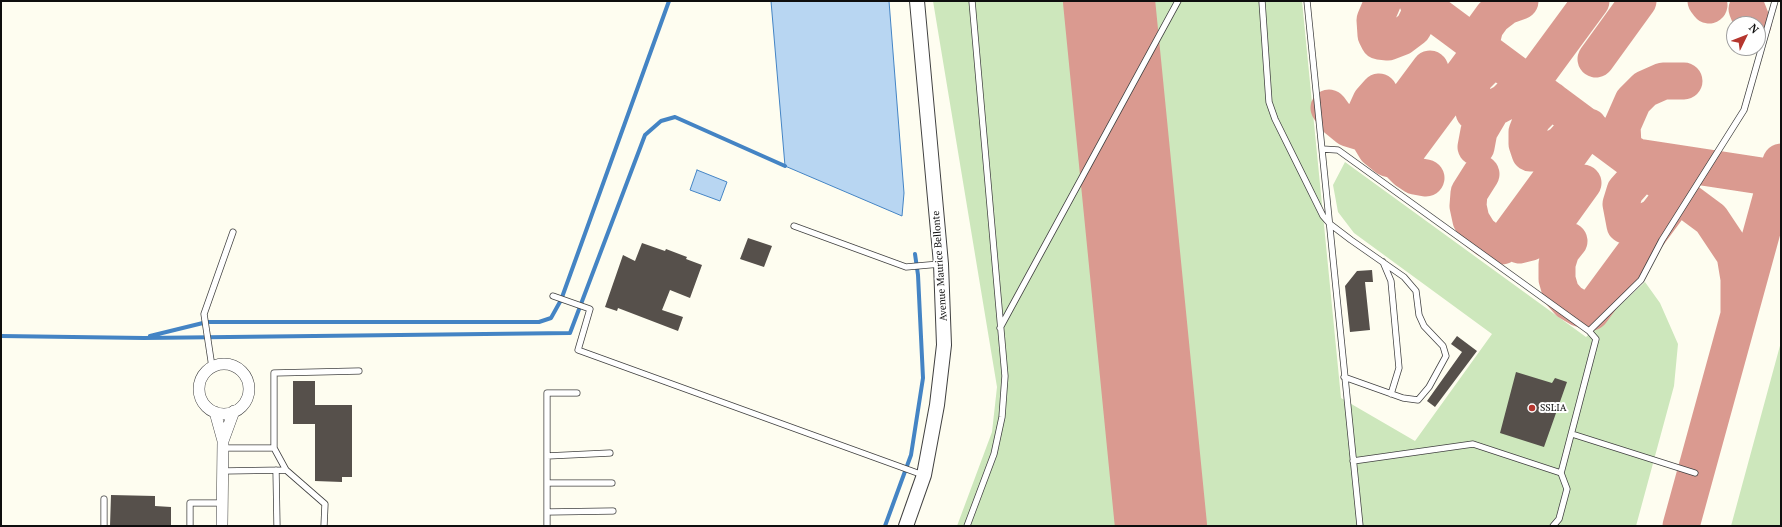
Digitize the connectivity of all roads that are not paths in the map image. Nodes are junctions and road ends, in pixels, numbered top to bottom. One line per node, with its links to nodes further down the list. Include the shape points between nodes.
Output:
1 (917, 1): 12 (street, Avenue Maurice Bellonte)
2 (972, 1): 14 (lane)
3 (1178, 1): 14 (lane)
4 (1262, 1): 8 (lane, via 1269,102 1303,176 1323,216)
5 (1307, 1): 7 (lane)
6 (1775, 1): 15 (lane, via 1744,110 1662,240 1641,280)
7 (1322, 148): 8 (lane); 15 (lane, via 1338,150)
8 (1330, 224): 11 (lane); 18 (lane)
9 (794, 226): 12 (lane, via 908,267)
10 (233, 232): 16 (lane, via 204,314)
11 (1383, 262): 20 (lane, via 1391,281 1399,368); 20 (lane, via 1404,277 1416,291 1424,326 1444,346 1446,356 1429,387 1418,400)
12 (941, 264): 34 (street, Avenue Maurice Bellonte, via 944,345 937,405)
13 (553, 296): 34 (lane, via 590,309 578,350)
14 (1000, 328): 48 (lane, via 1005,376 1002,417 994,454)
15 (1589, 331): 23 (lane, via 1596,339)
16 (212, 367): 21 (street, via 228,364 237,367 246,377 248,397 240,408); 22 (street, via 201,378 199,392 205,405)
17 (359, 371): 25 (lane, via 274,373)
18 (1344, 377): 20 (lane); 28 (lane)
19 (577, 393): 27 (lane, via 547,393)
20 (1391, 394)
21 (234, 411): 22 (street); 24 (street)
22 (215, 412): 24 (street)
23 (1572, 434): 32 (lane); 33 (lane)
24 (223, 445): 25 (lane); 31 (street)
25 (274, 448): 30 (lane)
26 (610, 452): 27 (lane)
27 (547, 456): 35 (lane)
28 (1353, 461): 32 (lane, via 1473,444); 49 (lane)
29 (276, 470): 30 (lane); 31 (lane); 44 (lane)
30 (286, 470): 45 (lane, via 325,504)
31 (223, 471): 38 (street)
32 (1561, 473): 50 (lane, via 1567,489 1559,518)
33 (1695, 473)
34 (919, 474): 47 (street, Avenue Maurice Bellonte)
35 (547, 483): 36 (lane); 40 (lane)
36 (612, 484)
37 (104, 499): 41 (lane)
38 (223, 503): 42 (lane, via 190,503); 43 (street)
39 (613, 511): 40 (lane)
40 (547, 512): 46 (lane)
41 (104, 526)
42 (190, 526)
43 (222, 526)
44 (276, 526)
45 (324, 526)
46 (547, 526)
47 (906, 526)
48 (967, 526)
49 (1360, 526)
50 (1553, 526)

